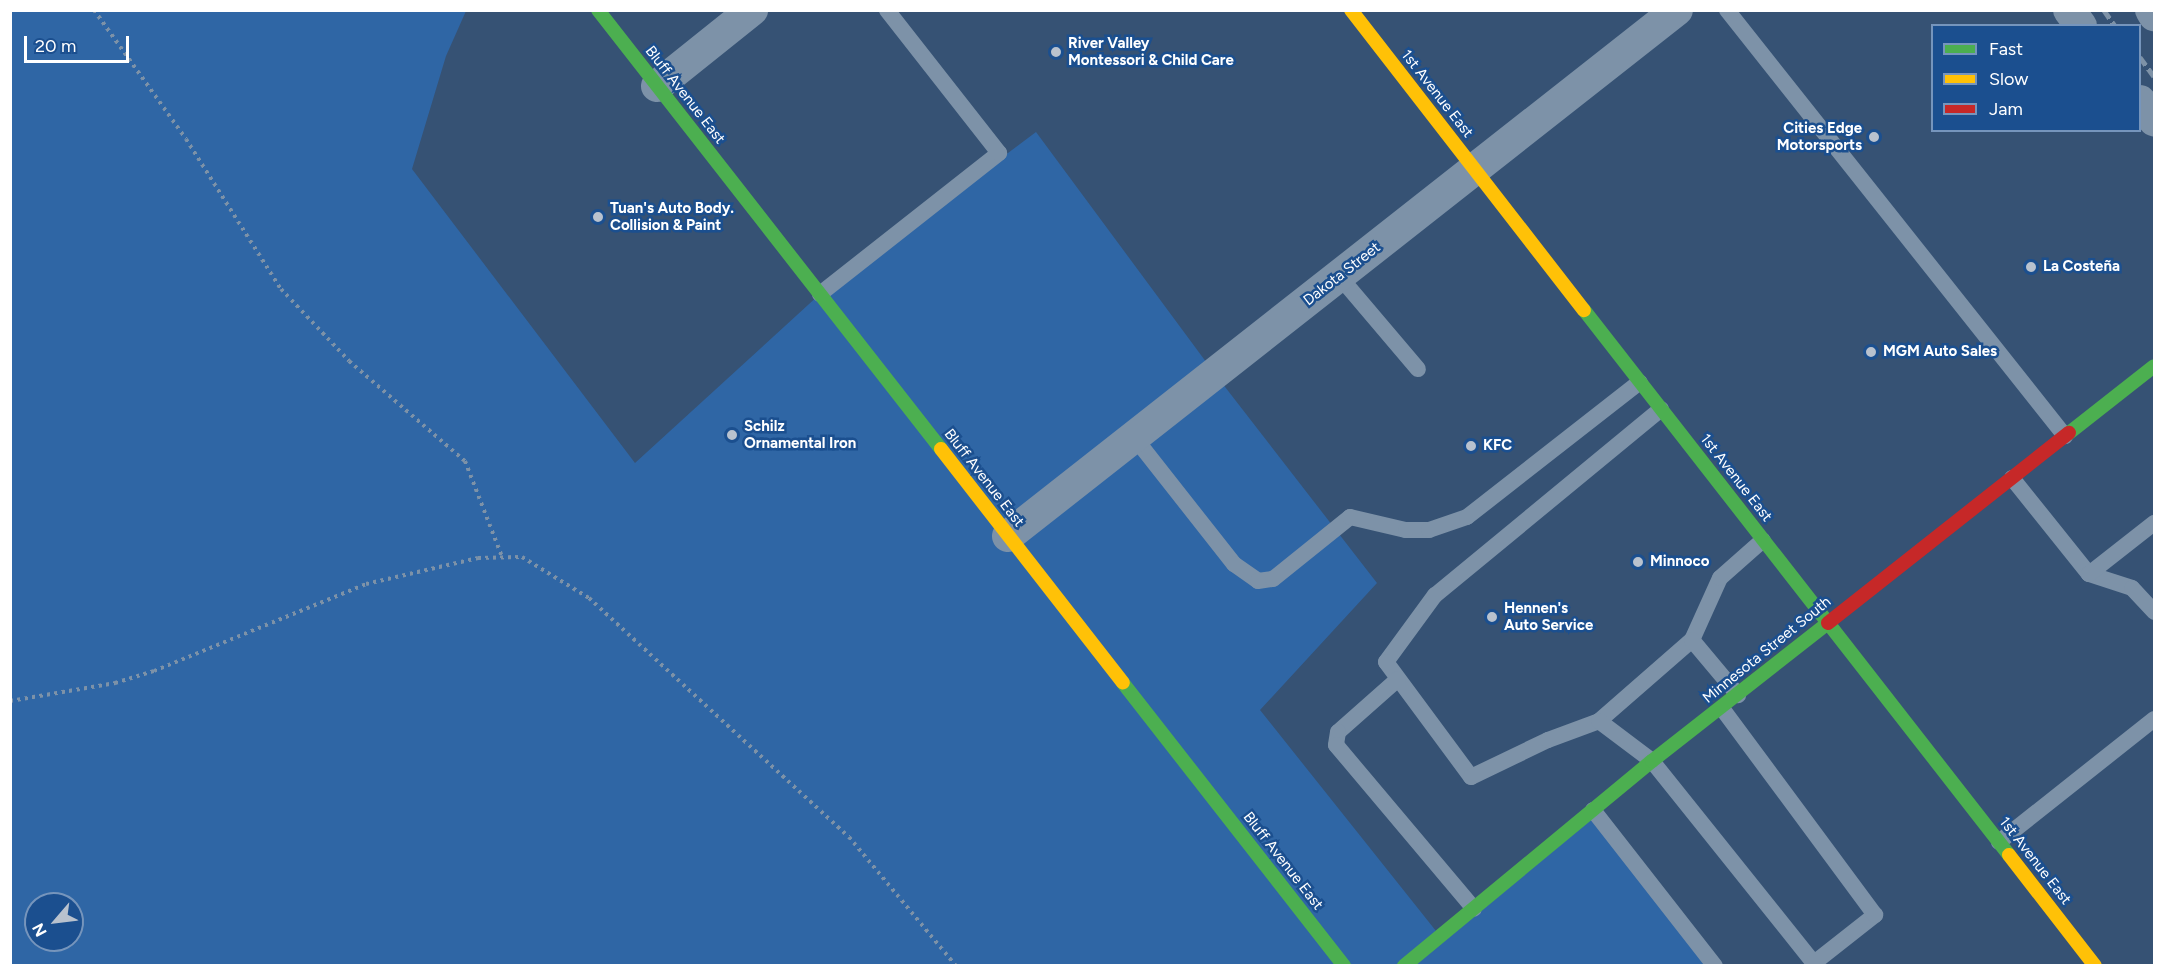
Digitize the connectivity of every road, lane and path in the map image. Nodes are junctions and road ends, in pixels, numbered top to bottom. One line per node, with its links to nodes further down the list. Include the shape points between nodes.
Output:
1 (94, 10): 28 (path, via 186,139 281,289 349,361 465,461)
2 (598, 10): 12 (street, Bluff Avenue East)
3 (752, 10): 12 (street)
4 (887, 10): 17 (lane, via 999,153)
5 (1351, 10): 15 (street, 1st Avenue East)
6 (1677, 10): 15 (street, Dakota Street)
7 (1727, 10): 22 (lane)
8 (2069, 10): 11 (street)
9 (2151, 10): 10 (street)
10 (2154, 15)
11 (2080, 24)
12 (657, 86): 17 (street, Bluff Avenue East)
13 (2141, 103): 14 (street)
14 (2154, 120)
15 (1475, 170): 16 (street, Dakota Street); 20 (street, 1st Avenue East)
16 (1339, 276): 19 (lane); 23 (street, Dakota Street)
17 (820, 294): 26 (street, Bluff Avenue East)
18 (2154, 366): 22 (street, Minnesota Street South)
19 (1418, 369)
20 (1640, 382): 21 (street, 1st Avenue East); 23 (lane, via 1467,517 1417,530 1350,517 1273,579 1258,581 1234,564)
21 (1661, 409): 27 (street, 1st Avenue East); 33 (lane, via 1435,595 1386,662)
22 (2065, 436): 24 (street, Minnesota Street South)
23 (1134, 437): 26 (street, Dakota Street)
24 (2012, 478): 29 (lane); 31 (street, Minnesota Street South)
25 (2154, 523): 29 (lane)
26 (1008, 536): 44 (street, Bluff Avenue East)
27 (1764, 540): 31 (street, 1st Avenue East); 32 (lane, via 1720,578)
28 (502, 557): 35 (path, via 478,558 366,584 154,671 114,683); 43 (path, via 522,557 589,598 849,837)
29 (2089, 574): 30 (lane, via 2132,588)
30 (2154, 612)
31 (1827, 623): 34 (street, Minnesota Street South); 41 (street, 1st Avenue East)
32 (1692, 640): 34 (lane); 38 (lane)
33 (1398, 679): 38 (lane, via 1471,777 1548,740); 42 (lane, via 1338,732 1336,745)
34 (1738, 695): 36 (street, Minnesota Street South)
35 (10, 701)
36 (1722, 708): 39 (street, Minnesota Street South); 39 (lane, via 1875,915 1814,963)
37 (2154, 719): 41 (lane)
38 (1599, 721): 39 (lane)
39 (1652, 761): 40 (street, Minnesota Street South)
40 (1593, 810): 42 (street, Minnesota Street South); 46 (lane)
41 (1999, 842): 47 (street, 1st Avenue East)
42 (1474, 909): 45 (street, Minnesota Street South)
43 (957, 966)
44 (1344, 966)
45 (1404, 966)
46 (1715, 966)
47 (2095, 966)

